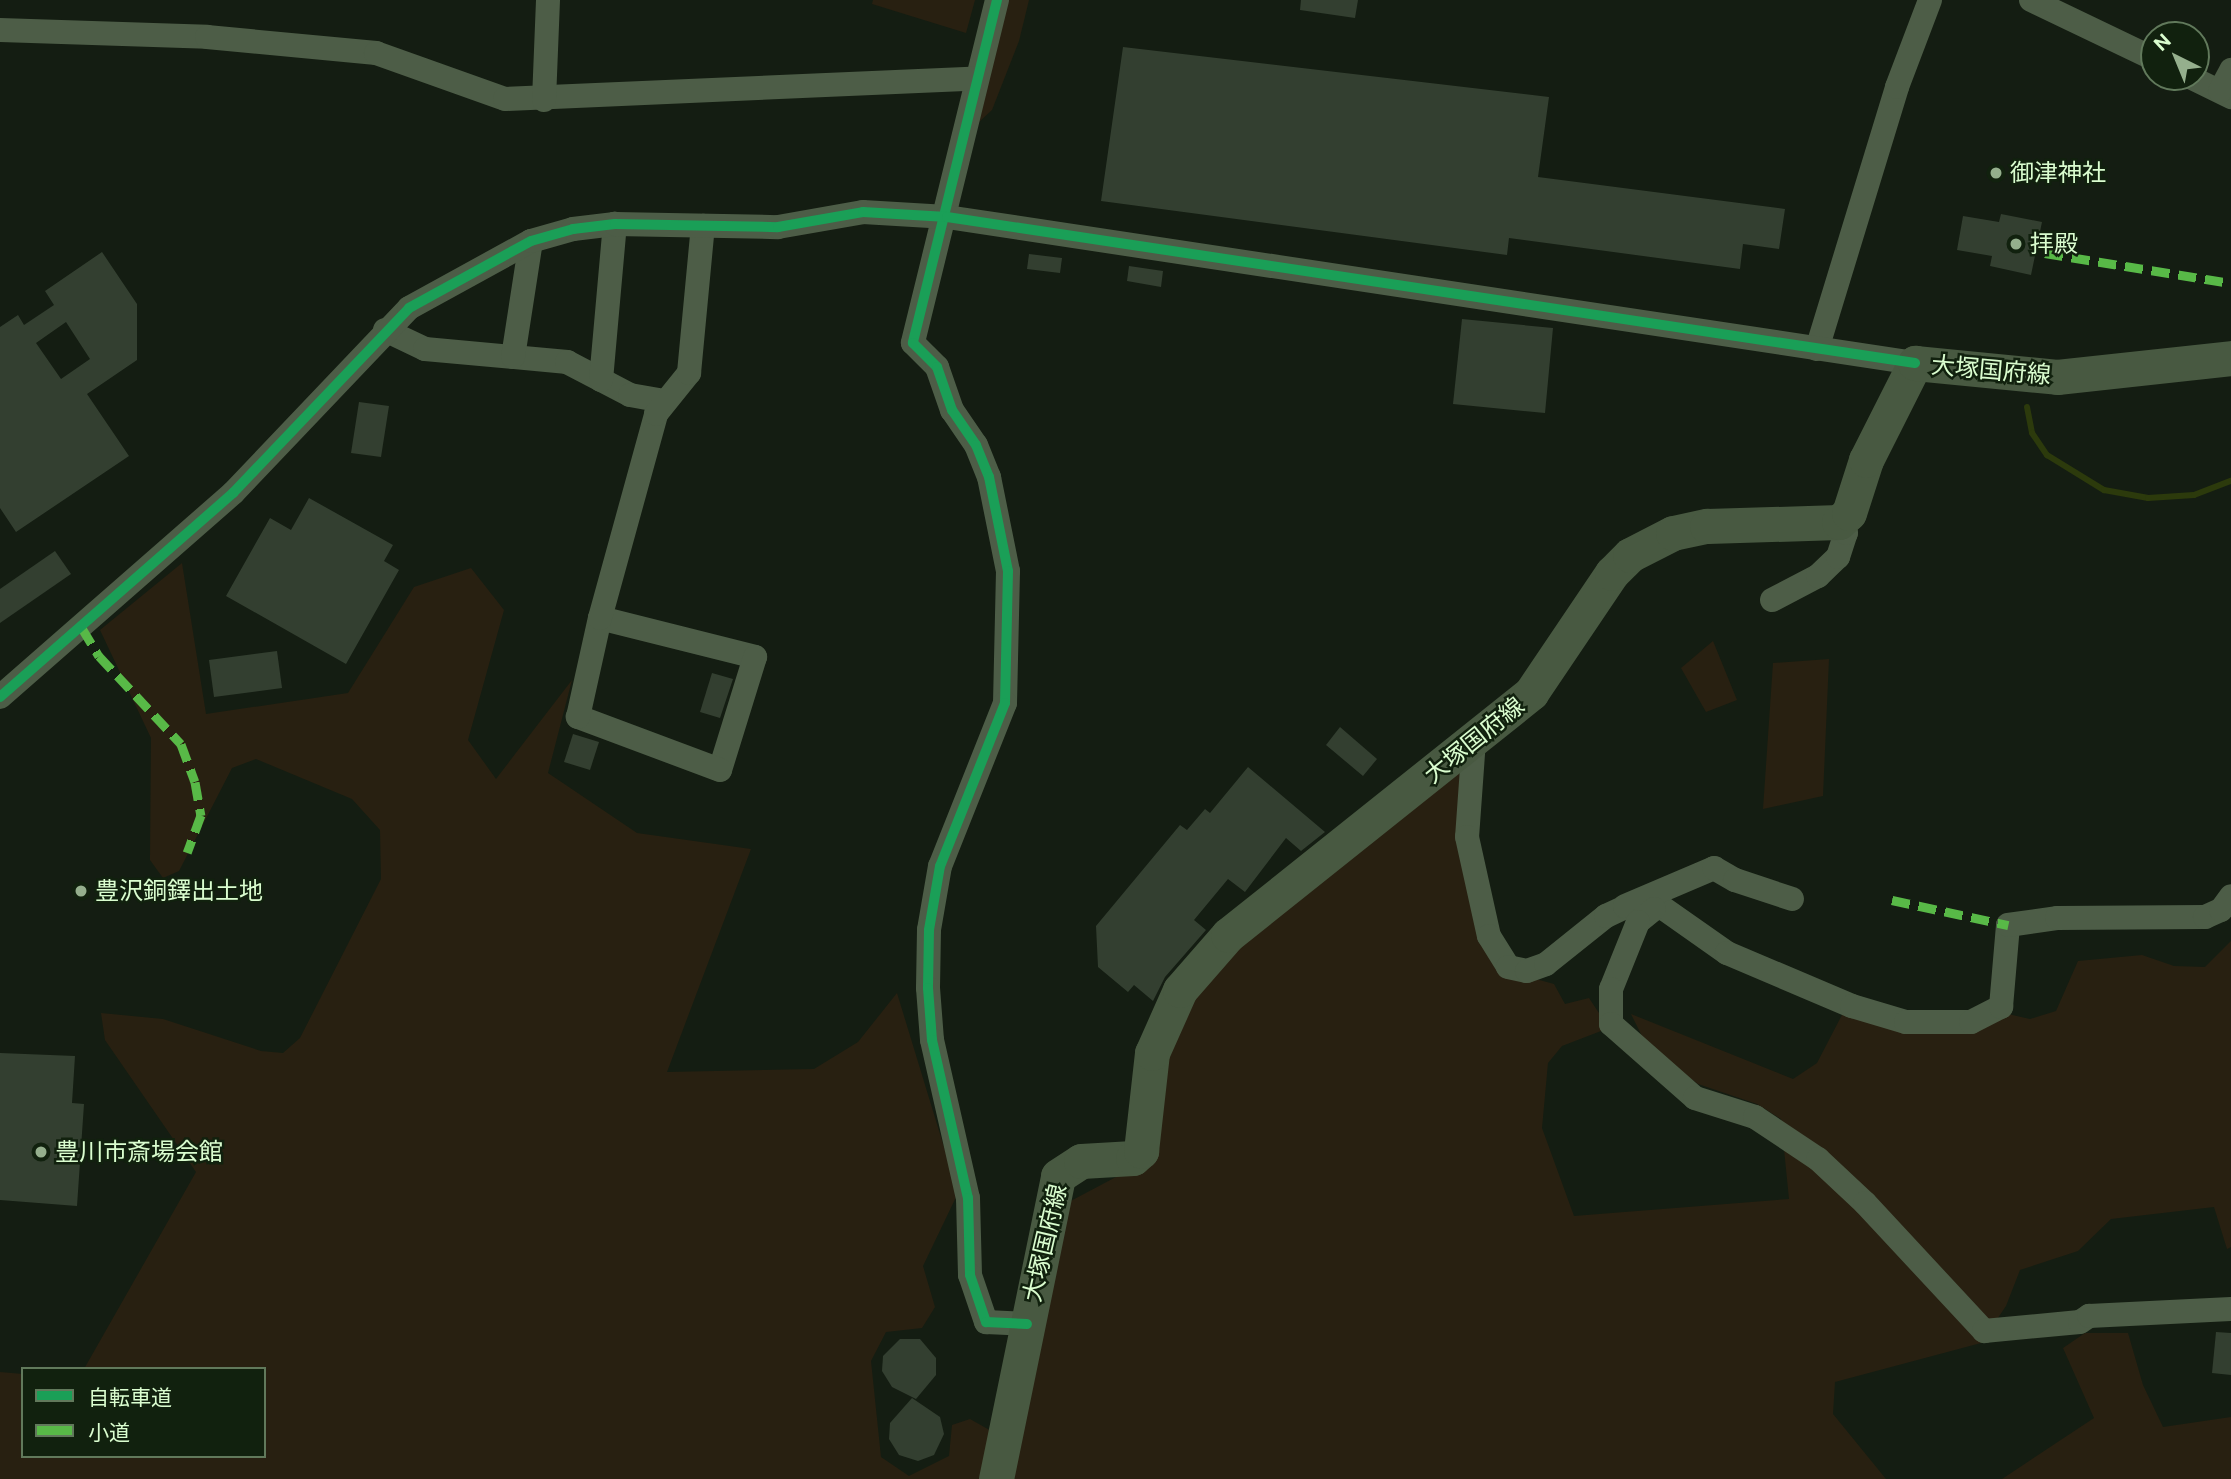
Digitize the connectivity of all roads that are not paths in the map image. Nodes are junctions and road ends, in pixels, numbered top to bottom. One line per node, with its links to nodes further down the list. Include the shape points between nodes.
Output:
1 (548, 0): 8 (street)
2 (997, 0): 7 (street)
3 (1930, 0): 14 (street, via 1897,87)
4 (2031, 0): 6 (street)
5 (0, 30): 8 (street, via 207,37 376,52 489,97)
6 (2140, 53)
7 (977, 78): 8 (street); 9 (street)
8 (544, 100)
9 (947, 217): 11 (street, via 863,212 801,225); 14 (street); 30 (street, via 913,343 937,367 952,410 976,444 989,477 1008,571 1006,703 940,866 929,930 928,988 932,1040 968,1198 970,1275 986,1322)
10 (615, 224): 11 (street); 12 (street); 18 (street)
11 (703, 226): 19 (street, via 689,373)
12 (531, 241): 13 (street, via 409,308); 15 (street)
13 (385, 330): 15 (street, via 425,349); 23 (street, via 233,493)
14 (1817, 349): 17 (street)
15 (513, 357): 18 (street, via 567,362)
16 (2231, 358): 17 (main road, 大塚国府線, via 2057,377)
17 (1915, 363): 20 (main road, 大塚国府線, via 1866,460 1849,513)
18 (601, 380): 19 (street, via 630,395)
19 (664, 401): 22 (street, via 656,414)
20 (1839, 522): 21 (street, via 1846,533 1838,557 1818,576); 24 (main road, 大塚国府線, via 1707,526 1649,543 1612,573 1531,693)
21 (1772, 600)
22 (600, 618): 22 (street, via 578,717 720,770 755,657)
23 (0, 697)
24 (1474, 740): 27 (street, via 1467,838 1489,936 1508,967 1527,971 1546,964); 30 (main road, 大塚国府線, via 1228,935 1180,990 1152,1053 1140,1151 1133,1158 1081,1161 1058,1176)
25 (2231, 896): 28 (street, via 2221,910 2205,917 2057,918 2008,925 2001,1007 1970,1022 1906,1022 1852,1006 1727,953 1675,913)
26 (1792, 899): 27 (street, via 1735,880 1714,867)
27 (1625, 906): 28 (street)
28 (1654, 909): 29 (street, via 1638,922 1611,989 1611,1024 1695,1098 1755,1117 1818,1159 1984,1331 2080,1322 2089,1316)
29 (2231, 1308)
30 (1027, 1324): 31 (main road, 大塚国府線)
31 (996, 1479)

